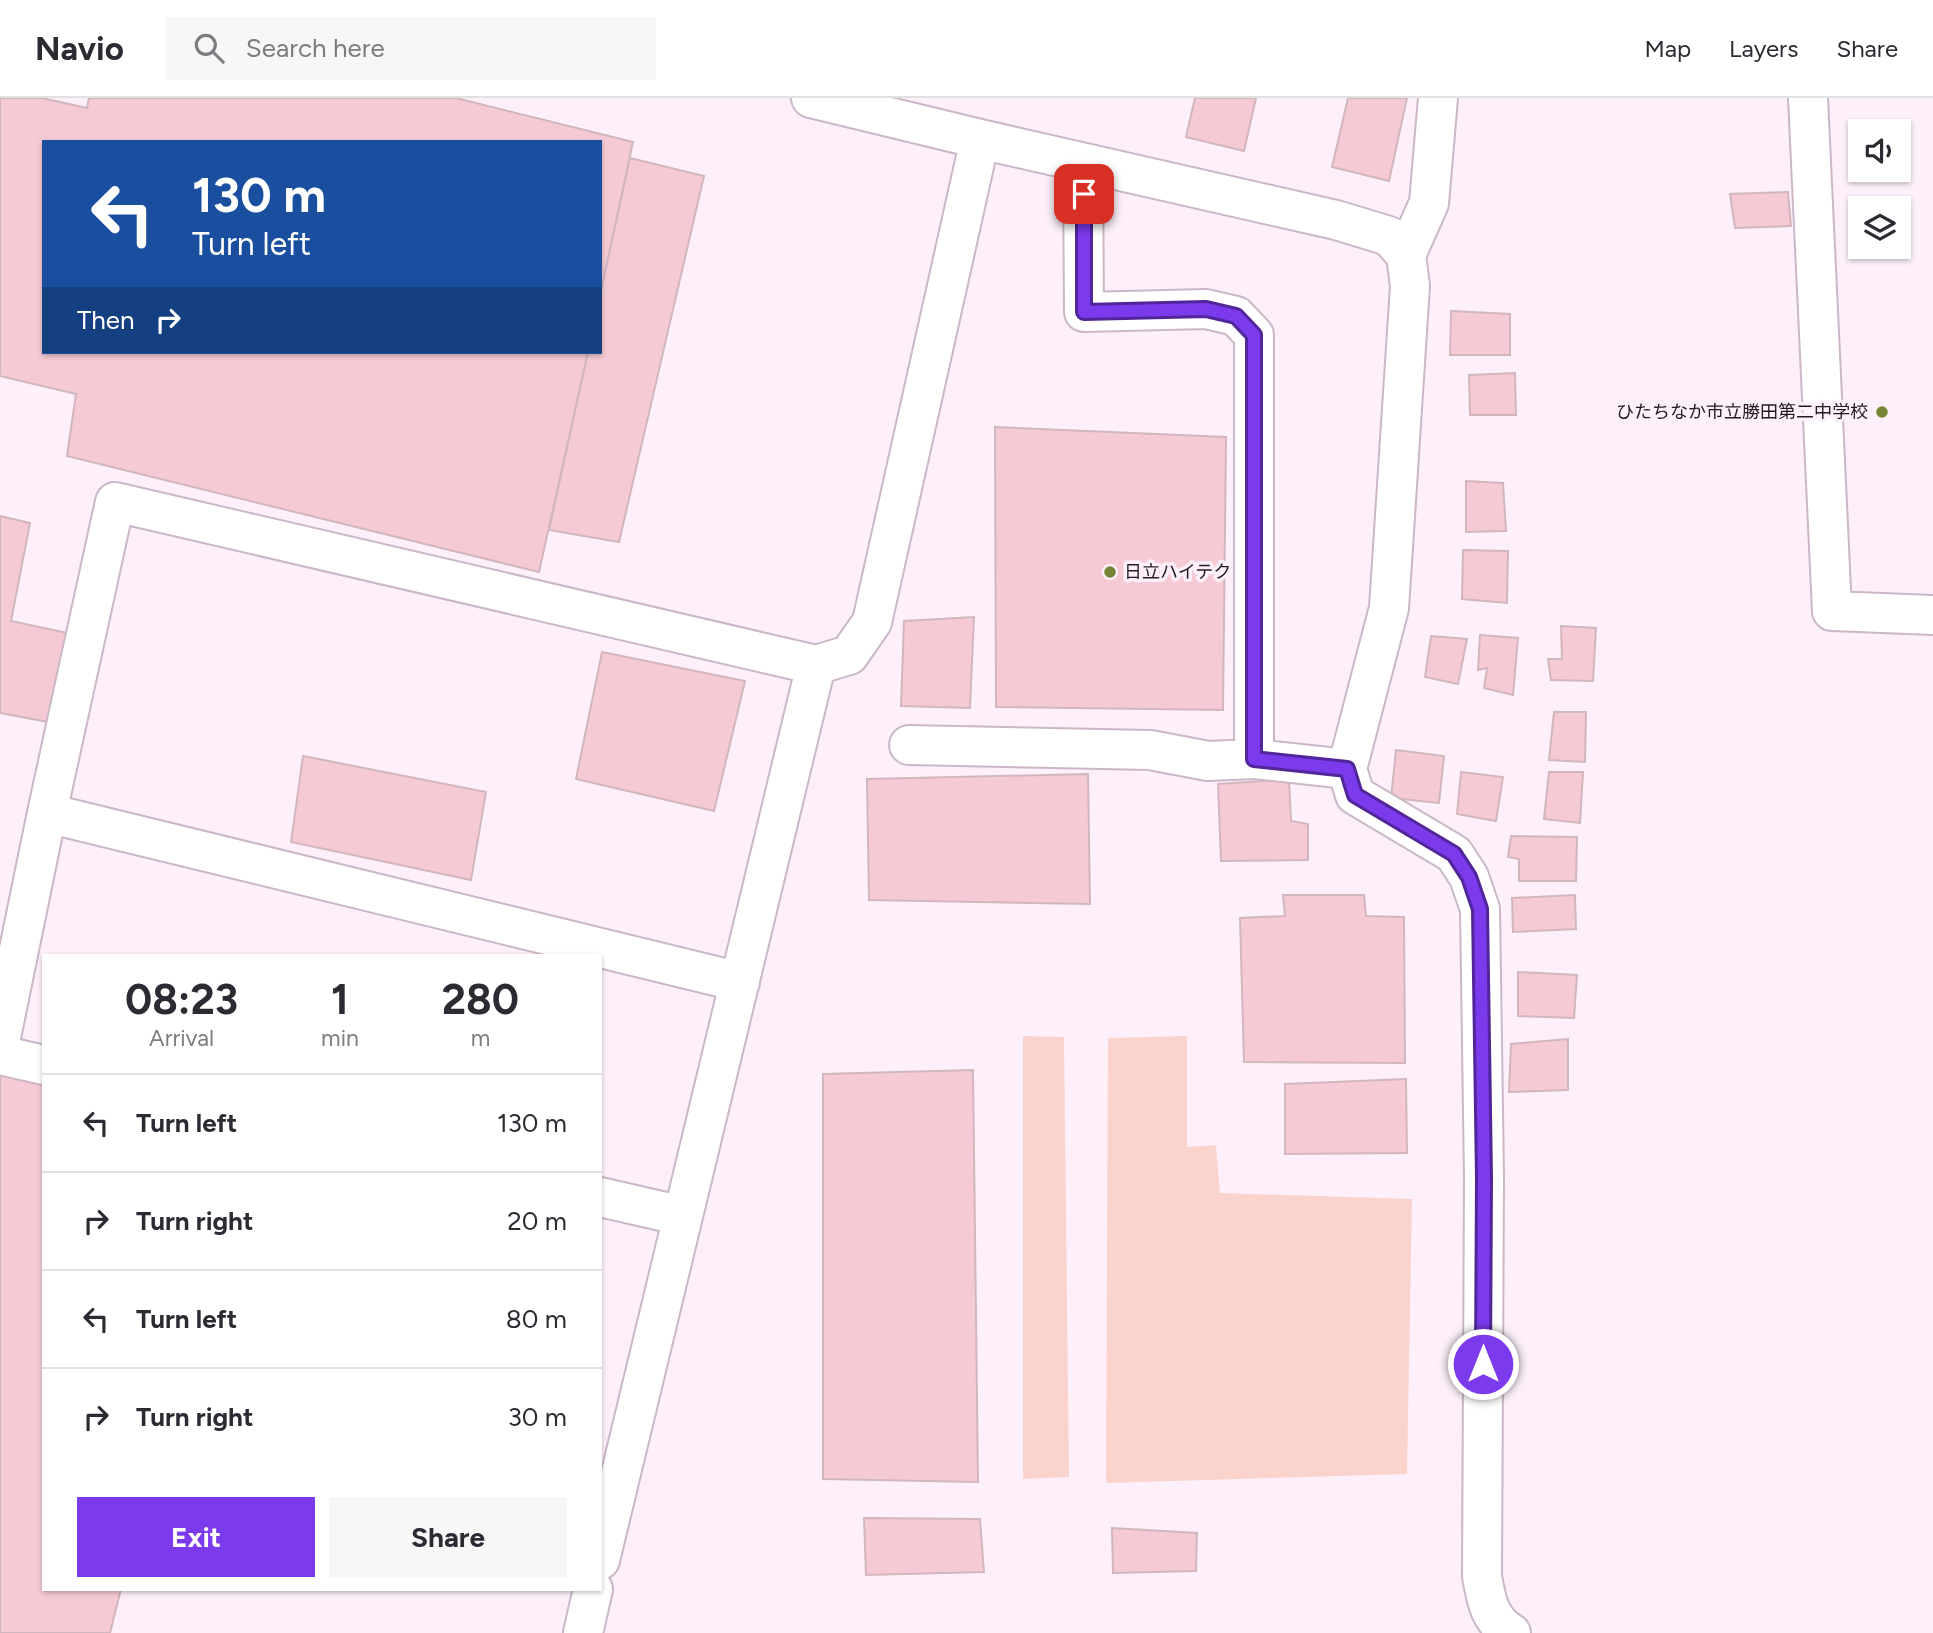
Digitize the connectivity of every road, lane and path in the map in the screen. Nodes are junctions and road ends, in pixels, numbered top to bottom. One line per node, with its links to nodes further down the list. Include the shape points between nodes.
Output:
1 (811, 98): 4 (street)
2 (1438, 98): 7 (street, via 1429,203)
3 (1808, 98): 8 (street, via 1832,611)
4 (929, 112): 5 (street)
5 (980, 139): 6 (street); 9 (street, via 872,621 849,655)
6 (1083, 163): 7 (street, via 1336,220 1390,236); 11 (street, via 1084,312 1206,309 1236,316 1254,335)
7 (1406, 255): 12 (street, via 1410,286 1389,607)
8 (1933, 615)
9 (816, 666): 13 (street, via 115,502); 14 (street)
10 (909, 745): 11 (street, via 1150,750 1208,761)
11 (1254, 759): 12 (street)
12 (1347, 769): 23 (street, via 1355,795 1454,854 1469,877 1480,909 1482,1576 1488,1609)
13 (47, 813): 14 (street); 15 (street)
14 (740, 982): 19 (street)
15 (0, 1041)
16 (0, 1055): 17 (street)
17 (42, 1065)
18 (602, 1197): 19 (street)
19 (683, 1216): 20 (street)
20 (602, 1552)
21 (593, 1591): 22 (street)
22 (583, 1633)
23 (1511, 1633)

